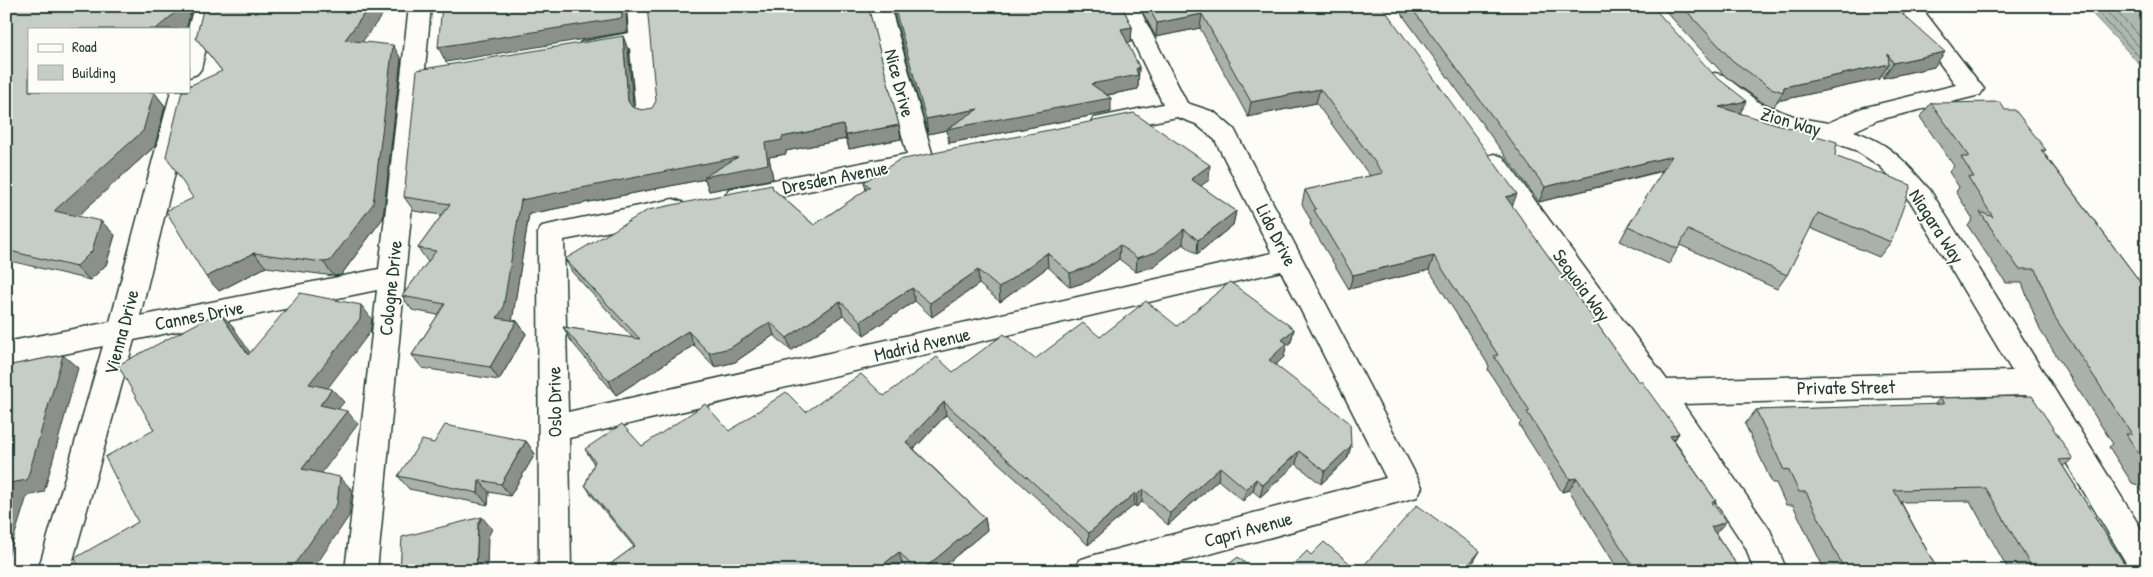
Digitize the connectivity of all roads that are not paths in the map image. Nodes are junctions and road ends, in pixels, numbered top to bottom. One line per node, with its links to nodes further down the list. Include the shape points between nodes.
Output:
1 (205, 6): 9 (street)
2 (420, 6): 21 (street, Cologne Drive, via 422,76)
3 (638, 6): 7 (street)
4 (879, 6): 18 (street, Nice Drive)
5 (1126, 6): 12 (street)
6 (1908, 6): 15 (street, via 1972,89 1871,114)
7 (641, 39): 8 (street); 13 (street)
8 (565, 52)
9 (190, 65)
10 (1703, 69): 15 (street, Zion Way, via 1752,110 1796,126)
11 (183, 92): 22 (street, Vienna Drive)
12 (1178, 109): 14 (street); 20 (street, Lido Drive, via 1205,118 1225,134)
13 (648, 115)
14 (1083, 128)
15 (1830, 132): 24 (street, Niagara Way, via 1864,144 1890,161 1921,197)
16 (1479, 143): 25 (street, Sequoia Way)
17 (950, 155): 18 (street, Dresden Avenue)
18 (921, 160): 19 (street, Dresden Avenue)
19 (551, 233): 26 (street, Oslo Drive)
20 (1289, 259): 26 (street, Madrid Avenue); 27 (street, Lido Drive)
21 (391, 277): 22 (street, Cannes Drive); 30 (street, Cologne Drive)
22 (122, 331): 23 (street, Cannes Drive); 29 (street, Vienna Drive)
23 (6, 354)
24 (2034, 383): 25 (street, Private Street); 28 (street, Niagara Way)
25 (1658, 392): 33 (street, Sequoia Way, via 1759,540)
26 (555, 428): 31 (street, Oslo Drive)
27 (1406, 487): 32 (street, Capri Avenue)
28 (2147, 568)
29 (54, 571)
30 (361, 571)
31 (555, 571)
32 (1091, 571)
33 (1771, 571)

